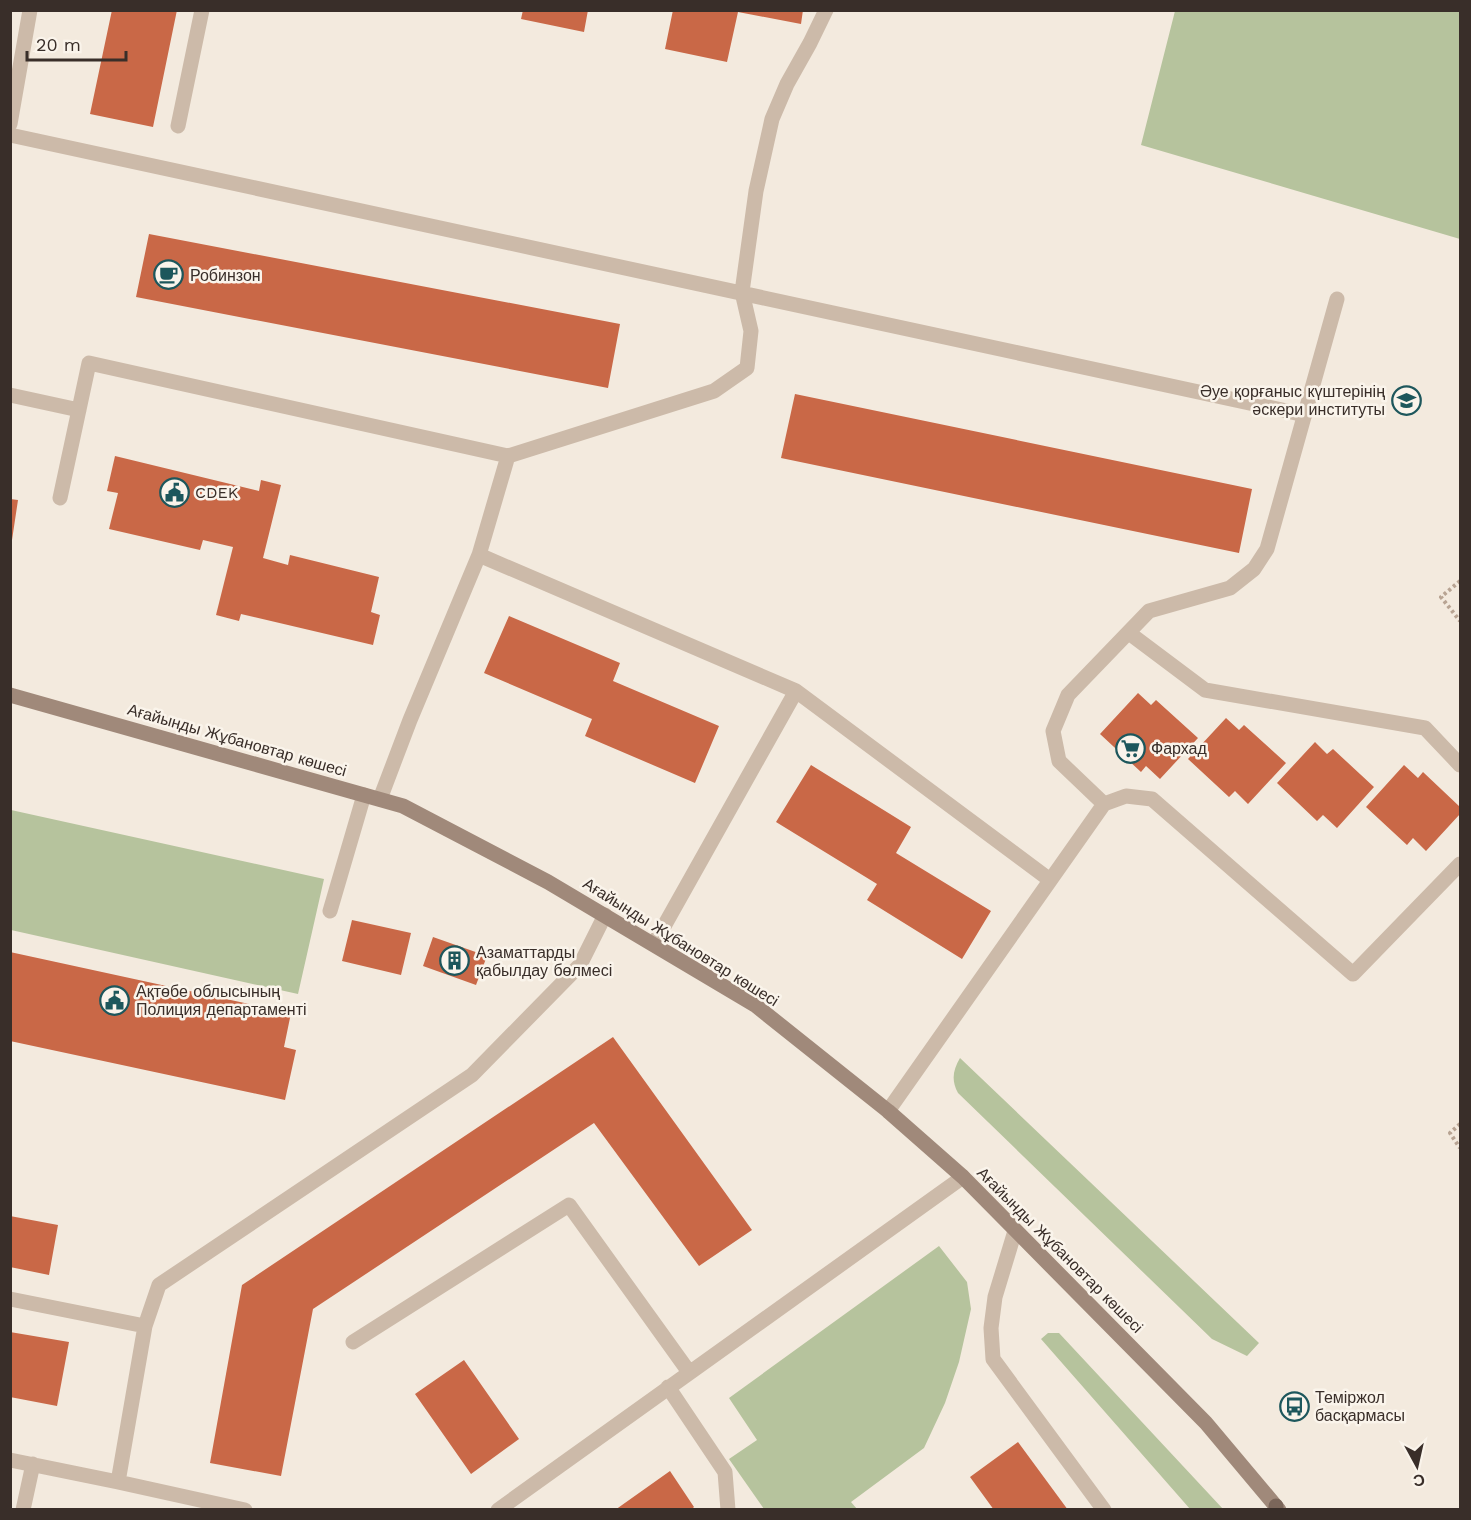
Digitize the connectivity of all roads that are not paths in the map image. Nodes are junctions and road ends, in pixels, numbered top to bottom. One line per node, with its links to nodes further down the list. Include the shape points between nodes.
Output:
1 (30, 10): 4 (street)
2 (202, 10): 5 (street)
3 (826, 10): 7 (street, via 772,119 756,191)
4 (10, 124)
5 (178, 126)
6 (10, 135): 7 (street)
7 (742, 292): 11 (street); 12 (street, via 751,331 747,368 714,391)
8 (1337, 299): 11 (street)
9 (10, 394): 10 (street)
10 (79, 410): 12 (street, via 89,363); 13 (street)
11 (1305, 415): 15 (street, via 1267,549 1254,569 1230,588 1149,611)
12 (508, 456): 14 (street)
13 (60, 498)
14 (479, 555): 16 (street); 20 (street)
15 (1129, 633): 18 (street, via 1205,690 1425,728); 21 (street, via 1068,695 1053,731 1059,761)
16 (796, 691): 23 (street); 26 (street)
17 (10, 695): 19 (street, Ағайынды Жұбановтар көшесі)
18 (1461, 765)
19 (364, 795): 20 (street, Ағайынды Жұбановтар көшесі); 24 (street)
20 (380, 799): 25 (street, Ағайынды Жұбановтар көшесі, via 403,806)
21 (1104, 804): 22 (street, via 1126,796 1152,799 1353,974); 23 (street)
22 (1461, 864)
23 (1050, 880): 27 (street)
24 (330, 911)
25 (605, 915): 26 (street, Ағайынды Жұбановтар көшесі); 31 (street, via 580,965 472,1075 159,1285)
26 (654, 944): 27 (street, Ағайынды Жұбановтар көшесі, via 755,1005)
27 (888, 1112): 28 (street, Ағайынды Жұбановтар көшесі)
28 (963, 1177): 29 (street, Ағайынды Жұбановтар көшесі); 33 (street)
29 (1015, 1231): 42 (street, via 995,1298 991,1328 993,1359); 43 (street, Ағайынды Жұбановтар көшесі, via 1206,1423)
30 (10, 1299): 31 (street)
31 (145, 1326): 37 (street)
32 (353, 1342): 33 (street, via 569,1205)
33 (689, 1372): 34 (street)
34 (668, 1387): 40 (street); 41 (street, via 725,1472)
35 (10, 1460): 36 (street)
36 (33, 1464): 37 (street); 38 (street)
37 (118, 1482): 39 (street)
38 (23, 1509)
39 (245, 1509)
40 (498, 1509)
41 (728, 1509)
42 (1104, 1509)
43 (1276, 1509)

